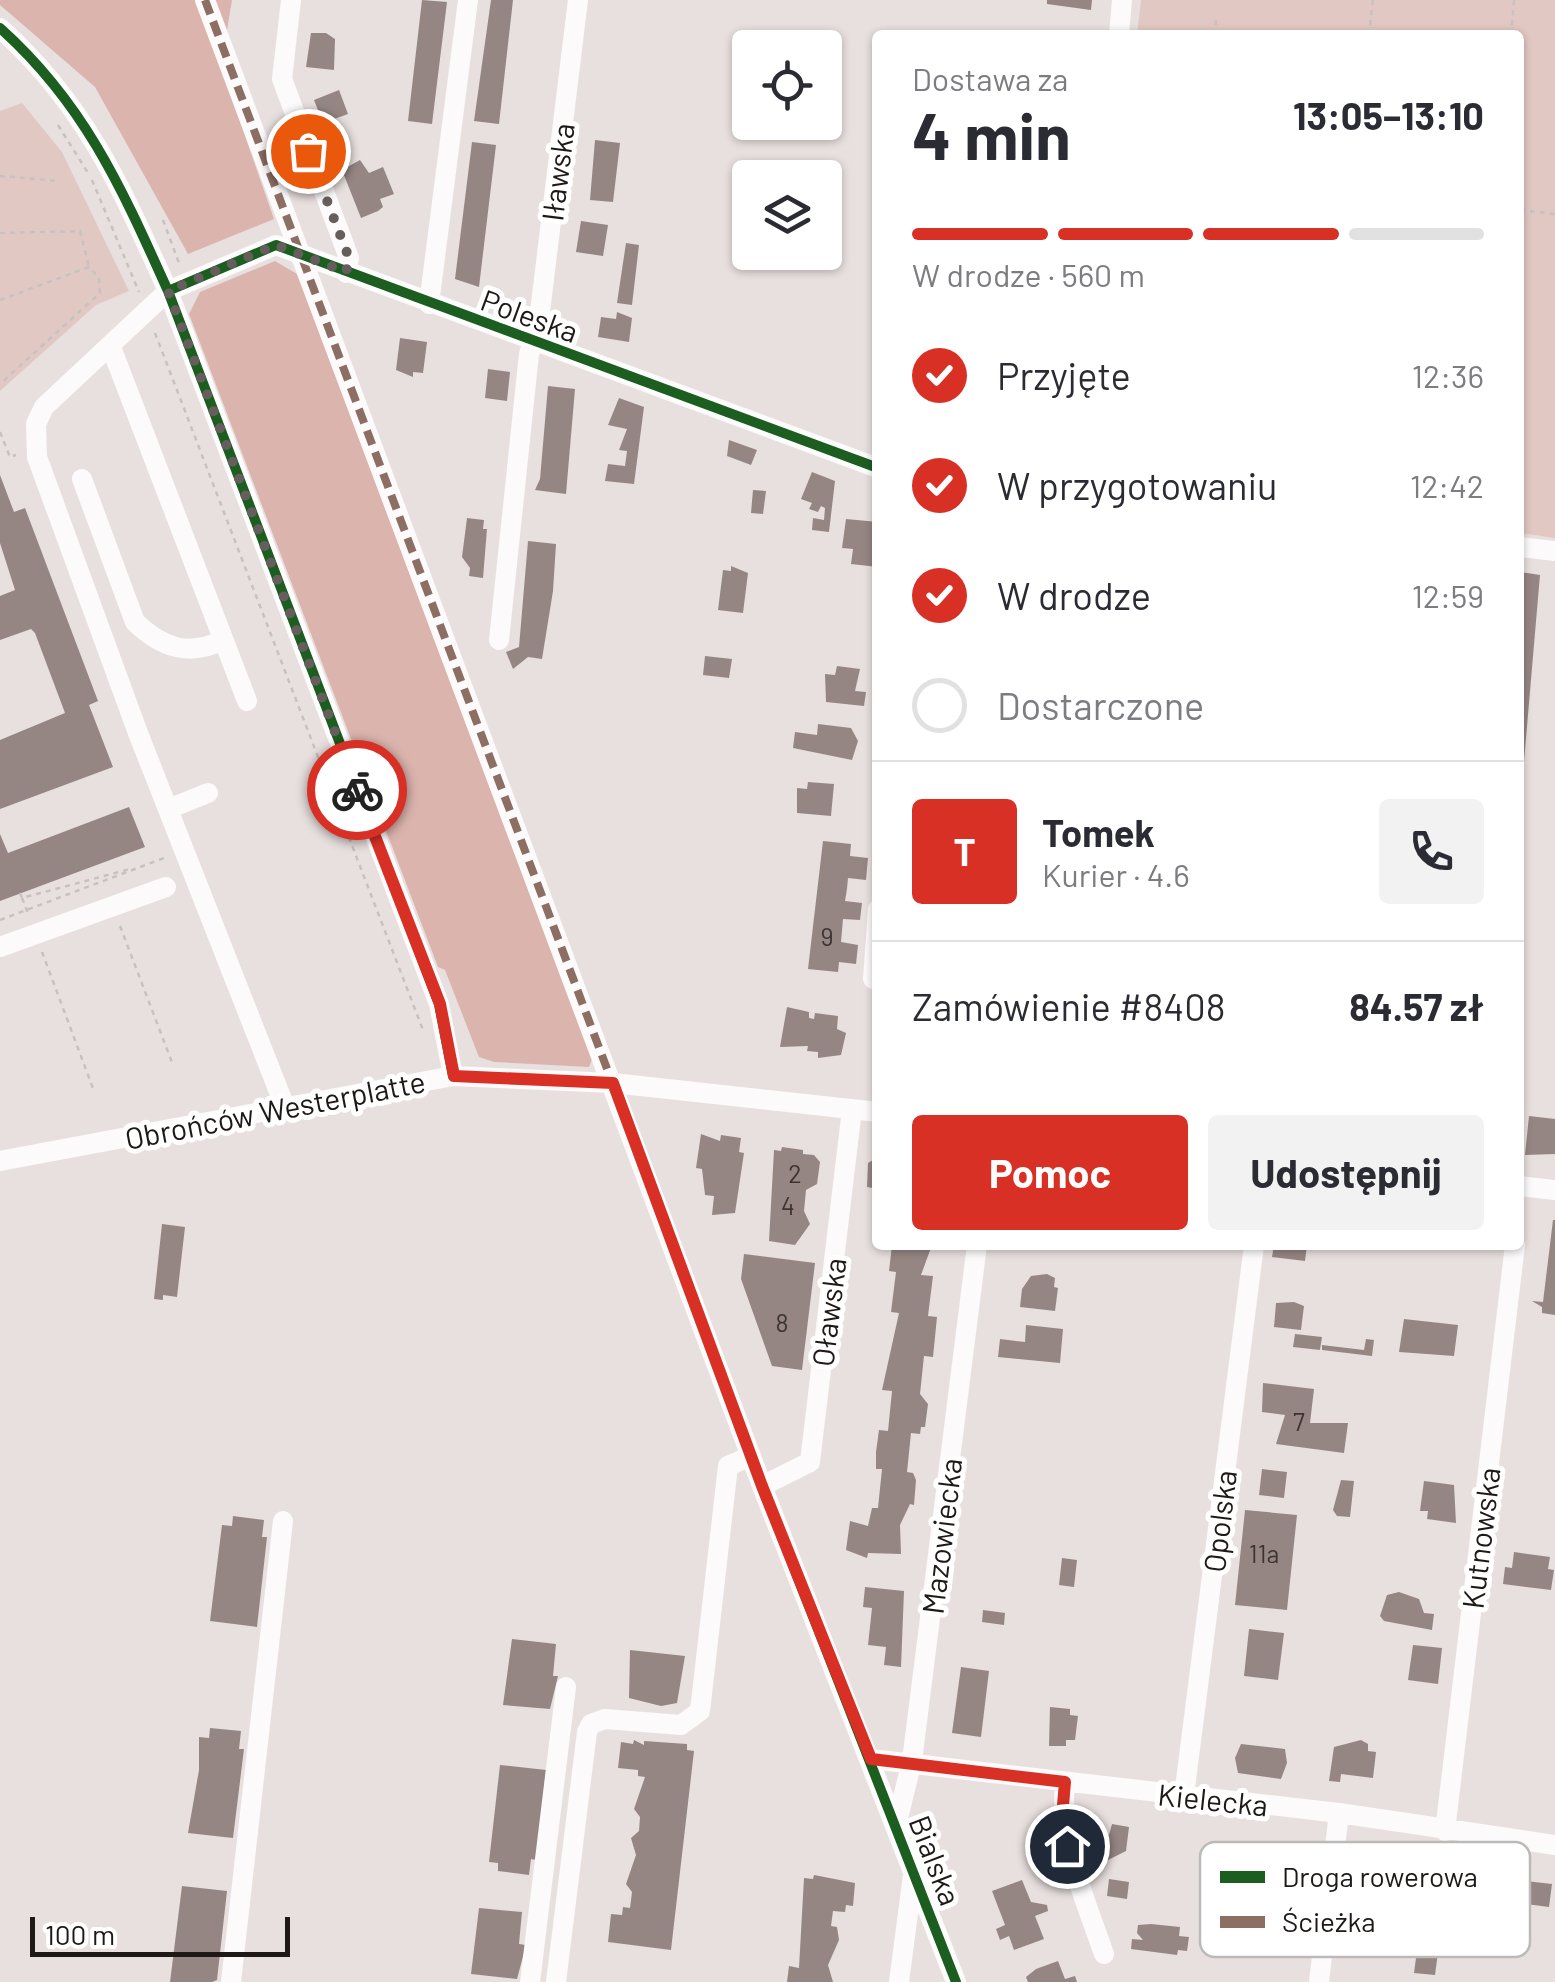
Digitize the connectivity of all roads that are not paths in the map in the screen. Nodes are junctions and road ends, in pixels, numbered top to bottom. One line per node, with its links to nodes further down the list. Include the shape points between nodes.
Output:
1 (205, 0): 8 (street, Bialska)
2 (291, 0): 9 (street, via 282,80 349,258)
3 (468, 0): 11 (street)
4 (578, 0): 12 (street, Iławska)
5 (1122, 0): 7 (street)
6 (0, 28): 10 (street, via 88,126)
7 (1119, 30)
8 (301, 254): 9 (street, Poleska); 10 (street, Poleska, via 276,245); 26 (street, Bialska)
9 (346, 272): 11 (street, Poleska)
10 (168, 291): 13 (street); 25 (street, via 440,1004)
11 (429, 304): 12 (street, Poleska)
12 (533, 343): 14 (street, Poleska); 19 (street, Poleska)
13 (111, 347): 18 (street); 22 (street, via 44,407 35,448)
14 (872, 466)
15 (82, 479): 18 (street, via 135,622 176,649 204,650)
16 (1524, 548): 17 (street)
17 (1555, 551)
18 (224, 640): 20 (street)
19 (499, 640)
20 (247, 701)
21 (208, 794): 22 (street)
22 (168, 809): 23 (street)
23 (195, 877): 24 (street); 27 (street)
24 (0, 947)
25 (454, 1076): 26 (street, Obrońców Westerplatte); 27 (street, Obrońców Westerplatte)
26 (613, 1083): 28 (street, Obrońców Westerplatte); 36 (street, Bialska)
27 (284, 1107): 30 (street, Obrońców Westerplatte)
28 (852, 1109): 29 (street, Obrońców Westerplatte); 37 (street, Oławska, via 810,1462)
29 (872, 1111)
30 (0, 1161)
31 (1555, 1190): 32 (street)
32 (1524, 1193)
33 (976, 1250): 41 (street, Mazowiecka)
34 (1253, 1250): 43 (street, Opolska)
35 (1514, 1250): 46 (street, Kutnowska)
36 (751, 1456): 37 (street, Bialska); 54 (street, via 728,1466 700,1711 681,1725 605,1720 587,1732)
37 (762, 1486): 40 (street, Bialska)
38 (283, 1522): 52 (street)
39 (566, 1686): 53 (street)
40 (871, 1759): 41 (street, Kielecka); 45 (street, Bialska)
41 (912, 1761): 42 (street, Kielecka); 45 (street, Mazowiecka)
42 (1065, 1782): 43 (street, Kielecka); 50 (street, via 1067,1846)
43 (1184, 1796): 44 (street, Kielecka)
44 (1340, 1813): 46 (street, Kielecka); 47 (street)
45 (896, 1826): 49 (street, Bialska)
46 (1445, 1831): 48 (street, Kielecka)
47 (1336, 1842)
48 (1555, 1844)
49 (914, 1870): 55 (street); 56 (street, Bialska)
50 (1104, 1954)
51 (1322, 1957): 57 (street)
52 (231, 1982)
53 (530, 1982)
54 (556, 1982)
55 (900, 1982)
56 (956, 1982)
57 (1319, 1982)

